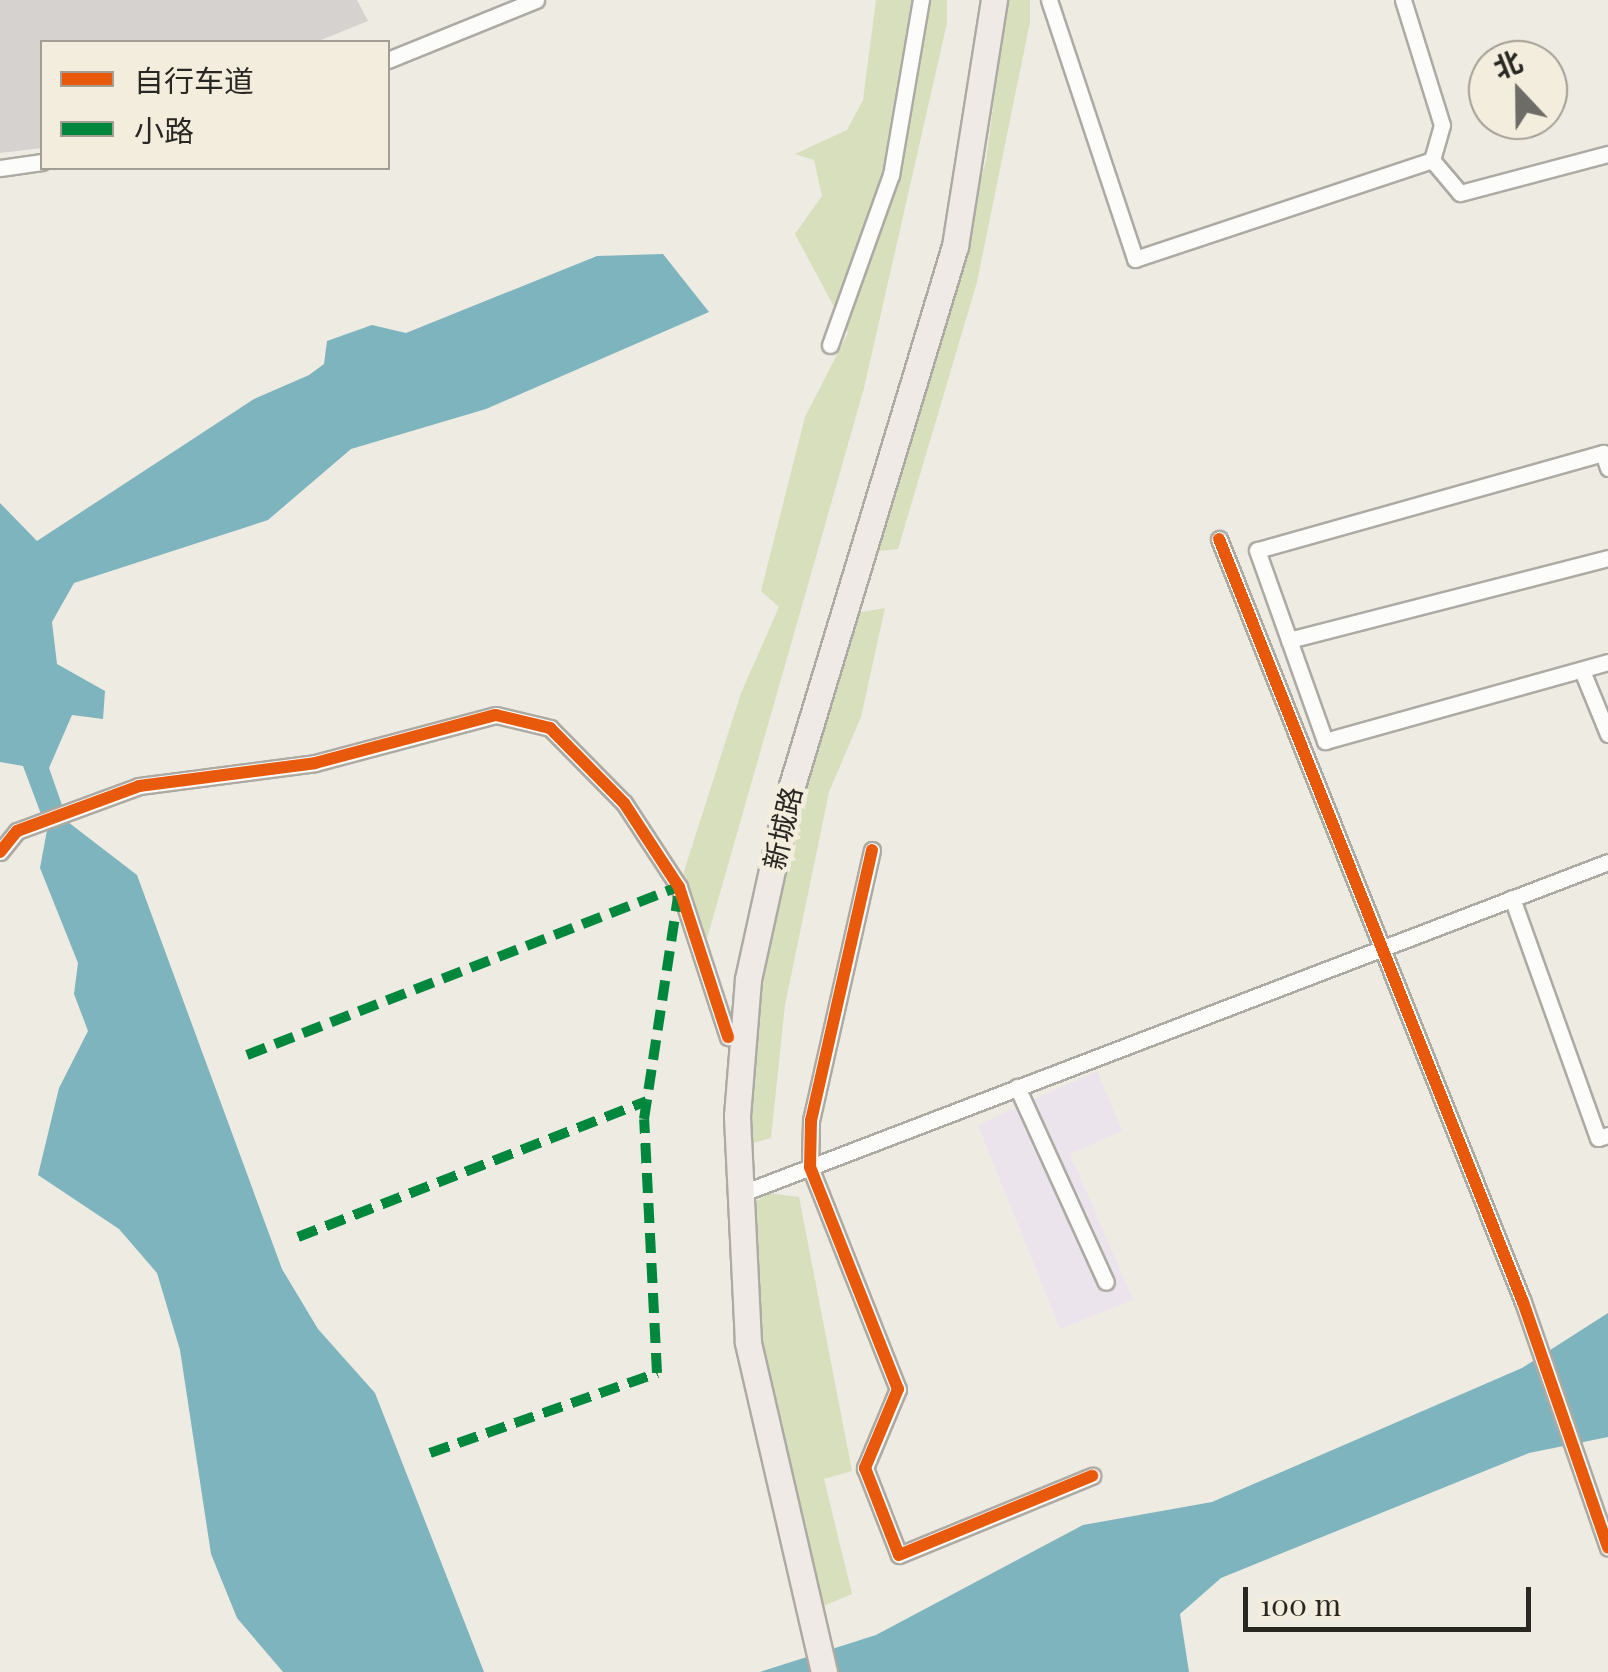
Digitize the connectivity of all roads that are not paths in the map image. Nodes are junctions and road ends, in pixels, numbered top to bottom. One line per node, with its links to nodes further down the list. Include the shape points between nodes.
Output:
1 (536, 0): 7 (street)
2 (921, 0): 12 (street, via 891,175)
3 (979, 0): 25 (main road, 新城路, via 940,242 773,798)
4 (994, 0): 29 (main road, 新城路, via 954,246 793,783 752,962)
5 (1049, 0): 9 (street, via 1134,259)
6 (1403, 0): 9 (street, via 1442,125)
7 (390, 59)
8 (1608, 154): 9 (street, via 1460,193)
9 (1432, 160)
10 (40, 162): 11 (street)
11 (0, 168)
12 (830, 345)
13 (1608, 468): 16 (street, via 1603,453 1256,550)
14 (1219, 539): 24 (street)
15 (1608, 558): 16 (street)
16 (1289, 640): 18 (street, via 1325,741)
17 (1608, 662): 18 (street)
18 (1582, 673): 19 (street)
19 (1608, 734)
20 (872, 850): 28 (street, via 811,1120)
21 (0, 852): 25 (street, via 17,831 139,786 315,763 496,715 550,728 624,803 680,887)
22 (1608, 862): 23 (street)
23 (1512, 898): 24 (street); 27 (street, via 1598,1138)
24 (1380, 948): 26 (street); 32 (street, via 1523,1302)
25 (728, 1037): 33 (main road, 新城路, via 721,1116 734,1344)
26 (1017, 1087): 28 (street); 30 (street)
27 (1608, 1135)
28 (810, 1167): 29 (street); 31 (street, via 898,1389 865,1468 900,1555)
29 (740, 1194): 33 (main road, 新城路, via 748,1342)
30 (1106, 1282)
31 (1092, 1476)
32 (1608, 1548)
33 (808, 1655): 34 (main road, 新城路)
34 (824, 1672)

